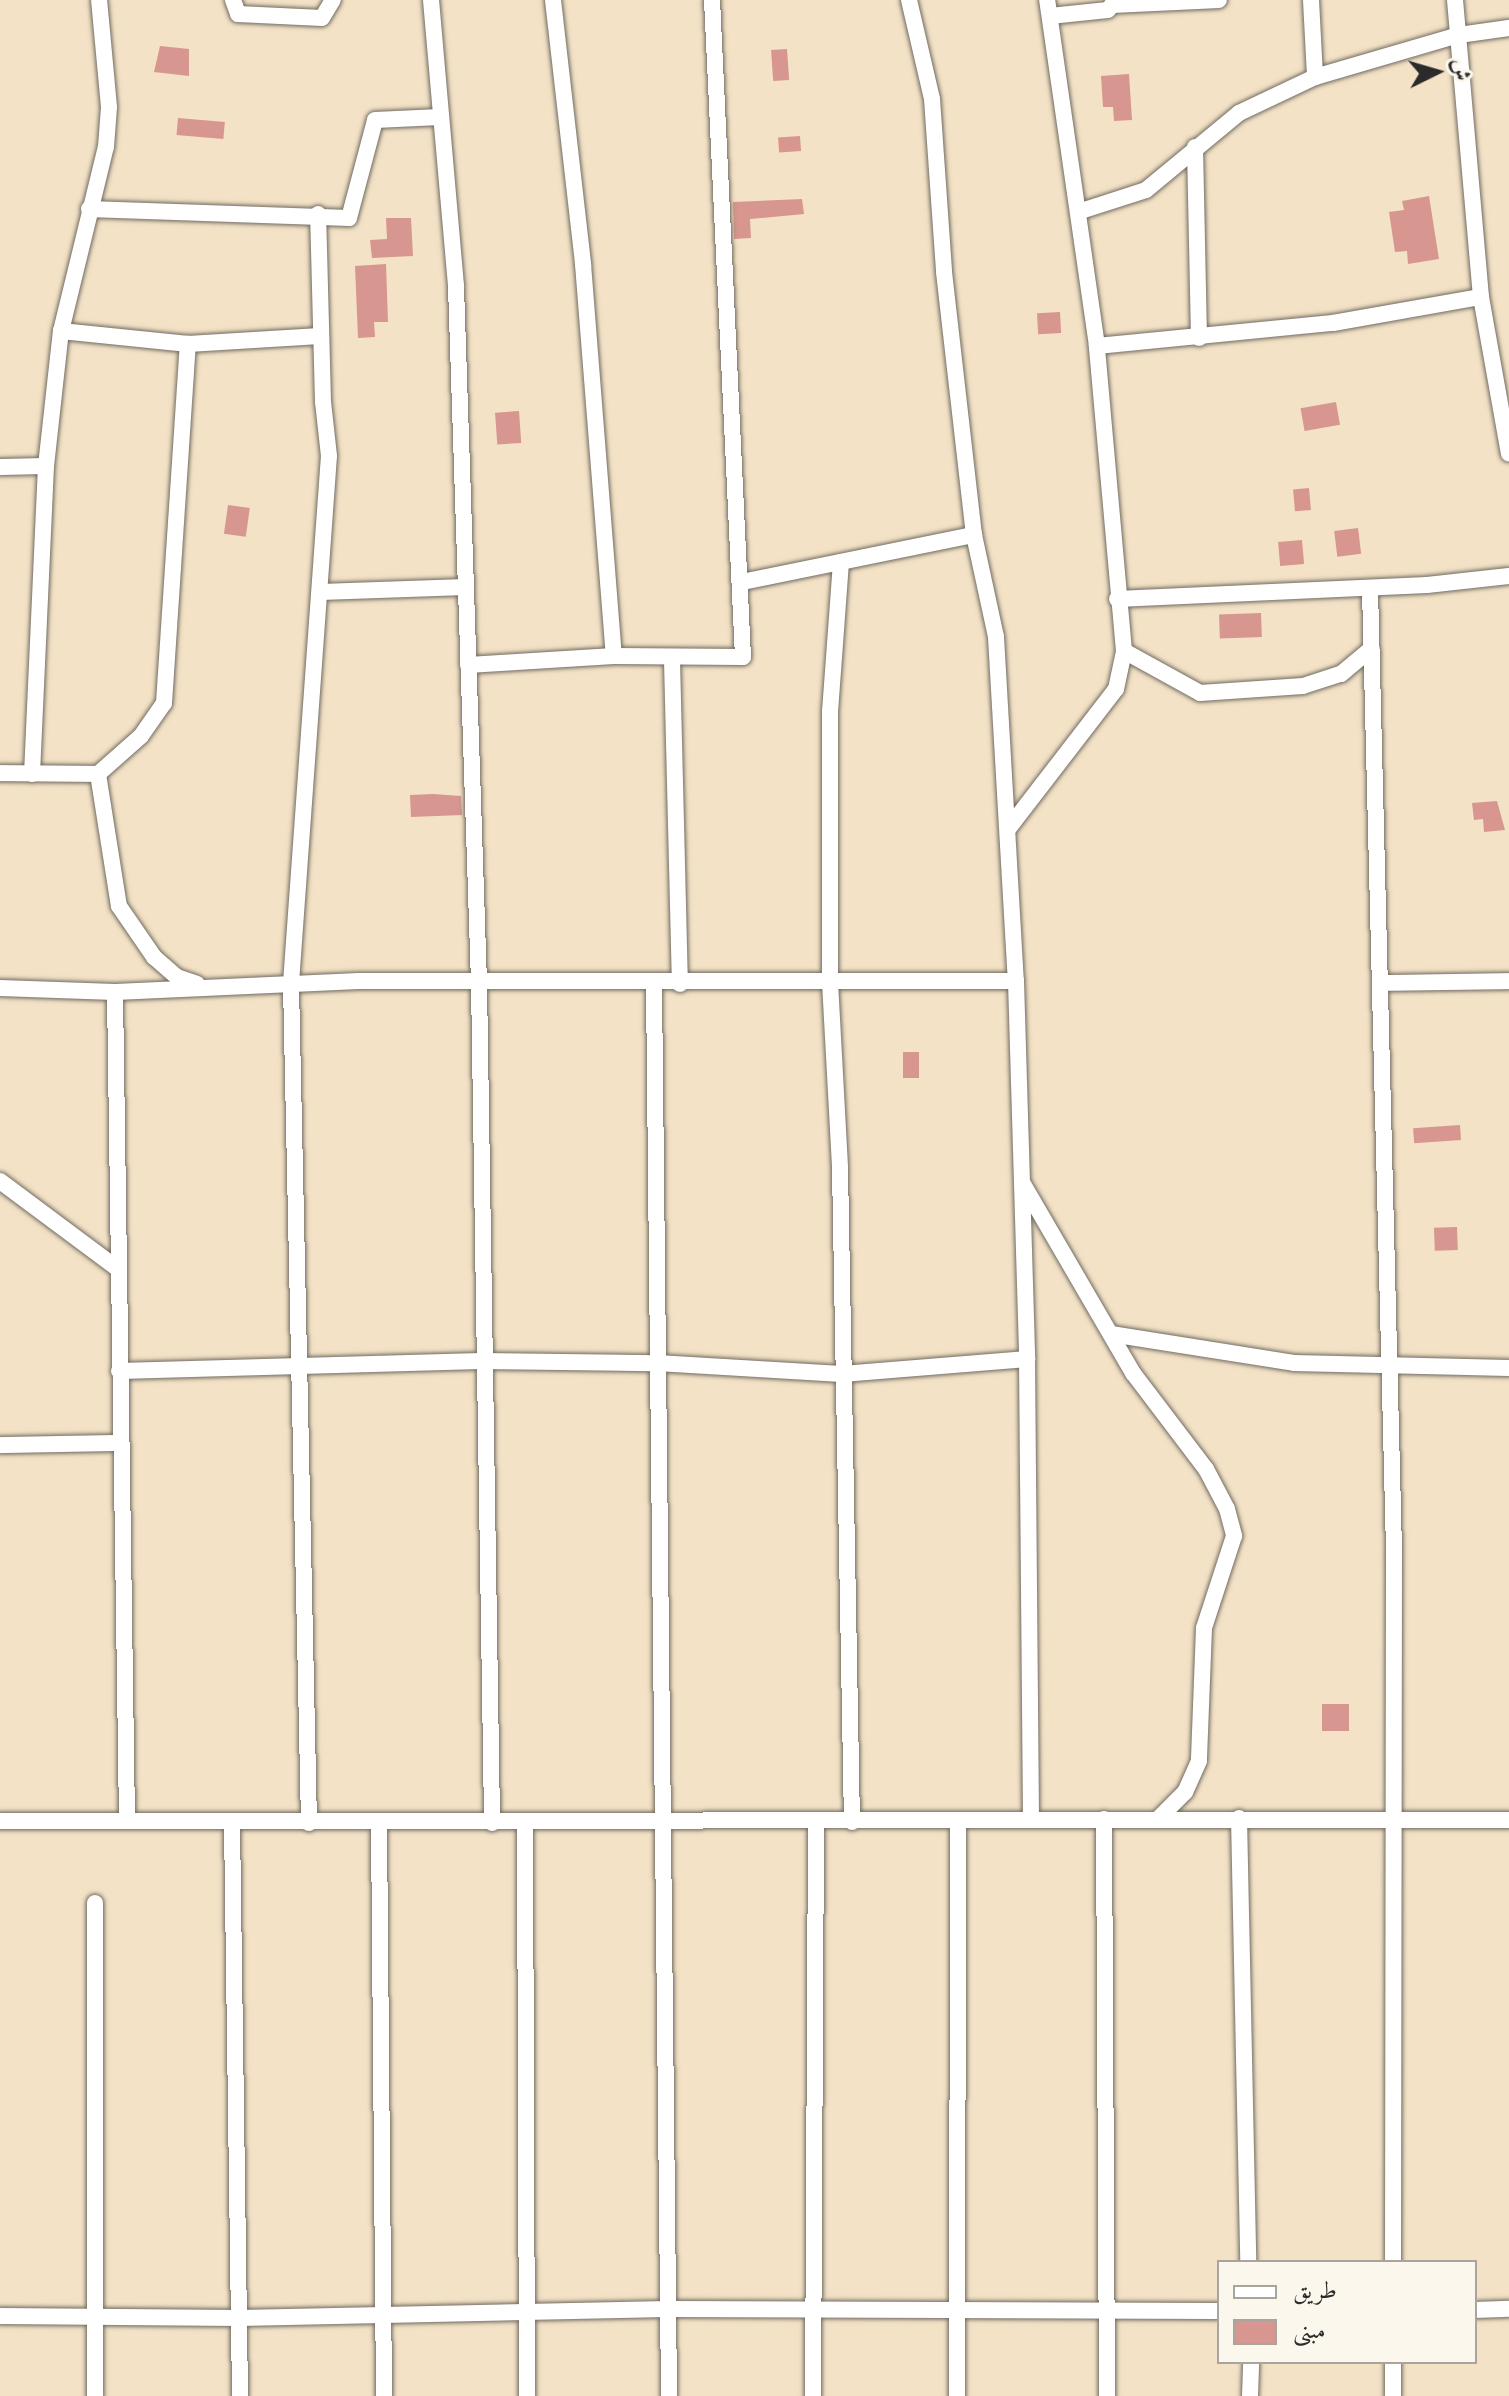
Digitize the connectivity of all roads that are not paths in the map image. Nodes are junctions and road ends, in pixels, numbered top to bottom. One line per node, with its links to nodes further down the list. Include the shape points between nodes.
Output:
1 (99, 0): 18 (street, via 109,107 106,147)
2 (233, 0): 3 (street, via 238,14 322,18)
3 (333, 0)
4 (431, 0): 16 (street)
5 (553, 0): 41 (street, via 583,264)
6 (712, 0): 34 (street)
7 (909, 0): 31 (street, via 932,99 944,272)
8 (1219, 0): 11 (street)
9 (1311, 0): 15 (street)
10 (1455, 0): 14 (street)
11 (1112, 2): 12 (street, via 1108,10)
12 (1048, 8): 19 (street)
13 (1509, 28): 14 (street)
14 (1459, 35): 15 (street); 21 (street)
15 (1315, 77): 17 (street, via 1239,113)
16 (440, 117): 20 (street, via 378,116 353,214); 35 (street, via 456,286)
17 (1195, 147): 19 (street, via 1146,190); 24 (street)
18 (89, 209): 20 (street); 22 (street)
19 (1081, 211): 26 (street)
20 (318, 214): 23 (street)
21 (1481, 297): 24 (street, via 1333,323); 27 (street)
22 (61, 331): 25 (street); 29 (street)
23 (320, 336): 25 (street); 37 (street, via 330,432)
24 (1199, 338): 26 (street)
25 (188, 344): 46 (street, via 164,703 141,736)
26 (1097, 346): 38 (street)
27 (1506, 426): 28 (street)
28 (1509, 454)
29 (46, 466): 30 (street); 45 (street)
30 (0, 467)
31 (974, 535): 32 (street); 47 (street, via 996,637)
32 (841, 562): 34 (street); 51 (street, via 830,711)
33 (1509, 576): 36 (street)
34 (742, 582): 42 (street, via 743,657)
35 (465, 587): 37 (street); 43 (street)
36 (1370, 589): 38 (street); 39 (street)
37 (321, 592): 52 (street, via 302,787)
38 (1117, 599): 40 (street)
39 (1372, 648): 40 (street, via 1341,674 1303,686 1213,693 1200,693 1160,675); 53 (street)
40 (1124, 651): 47 (street, via 1116,689)
41 (614, 656): 42 (street); 43 (street)
42 (672, 660): 54 (street)
43 (468, 665): 50 (street)
44 (0, 773): 45 (street)
45 (32, 774): 46 (street)
46 (98, 774): 56 (street, via 119,906 154,957 177,977)
47 (1008, 829): 48 (street)
48 (1016, 981): 51 (street); 60 (street)
49 (1509, 981): 53 (street)
50 (479, 982): 52 (street); 55 (street); 64 (street)
51 (830, 982): 54 (street); 70 (street, via 840,1154)
52 (291, 983): 56 (street); 67 (street)
53 (1382, 983): 65 (street)
54 (680, 984): 55 (street)
55 (654, 985): 66 (street)
56 (206, 987): 58 (street)
57 (0, 988): 58 (street)
58 (115, 992): 61 (street)
59 (0, 1181): 61 (street)
60 (1022, 1182): 62 (street); 63 (street)
61 (118, 1269): 69 (street)
62 (1111, 1334): 65 (street, via 1294,1363); 75 (street, via 1206,1469 1234,1536 1204,1628 1199,1761 1185,1792)
63 (1027, 1359): 70 (street); 78 (street)
64 (481, 1361): 66 (street); 67 (street); 87 (street)
65 (1391, 1362): 68 (street); 76 (street)
66 (657, 1363): 70 (street); 89 (street)
67 (303, 1368): 69 (street); 85 (street)
68 (1509, 1368)
69 (119, 1371): 71 (street)
70 (842, 1374): 83 (street)
71 (120, 1443): 72 (street); 77 (street)
72 (0, 1445)
73 (1239, 1818): 75 (street); 76 (street); 91 (street)
74 (1104, 1819): 75 (street); 78 (street); 98 (street)
75 (1158, 1819)
76 (1394, 1819): 79 (street); 92 (street)
77 (127, 1820): 80 (street); 84 (street)
78 (1031, 1820): 81 (street)
79 (1509, 1820)
80 (0, 1821)
81 (958, 1821): 83 (street); 97 (street)
82 (816, 1822): 83 (street); 89 (street); 96 (street)
83 (852, 1822)
84 (232, 1823): 85 (street); 104 (street)
85 (309, 1823): 86 (street)
86 (379, 1823): 87 (street); 102 (street)
87 (492, 1823): 88 (street)
88 (525, 1824): 89 (street); 100 (street)
89 (662, 1825): 93 (street)
90 (95, 1903): 101 (street)
91 (1248, 2260)
92 (1393, 2260)
93 (668, 2309): 96 (street); 100 (street); 111 (street)
94 (1509, 2309): 95 (street)
95 (1477, 2310)
96 (812, 2311): 97 (street); 112 (street)
97 (956, 2311): 98 (street); 113 (street)
98 (1107, 2311): 99 (street); 114 (street)
99 (1217, 2311)
100 (527, 2312): 102 (street); 110 (street)
101 (94, 2315): 103 (street); 104 (street); 107 (street)
102 (384, 2315): 104 (street); 109 (street)
103 (0, 2316)
104 (239, 2318): 108 (street)
105 (1251, 2364): 115 (street)
106 (1393, 2364): 116 (street)
107 (95, 2396)
108 (240, 2396)
109 (384, 2396)
110 (527, 2396)
111 (669, 2396)
112 (813, 2396)
113 (957, 2396)
114 (1107, 2396)
115 (1250, 2396)
116 (1393, 2396)

